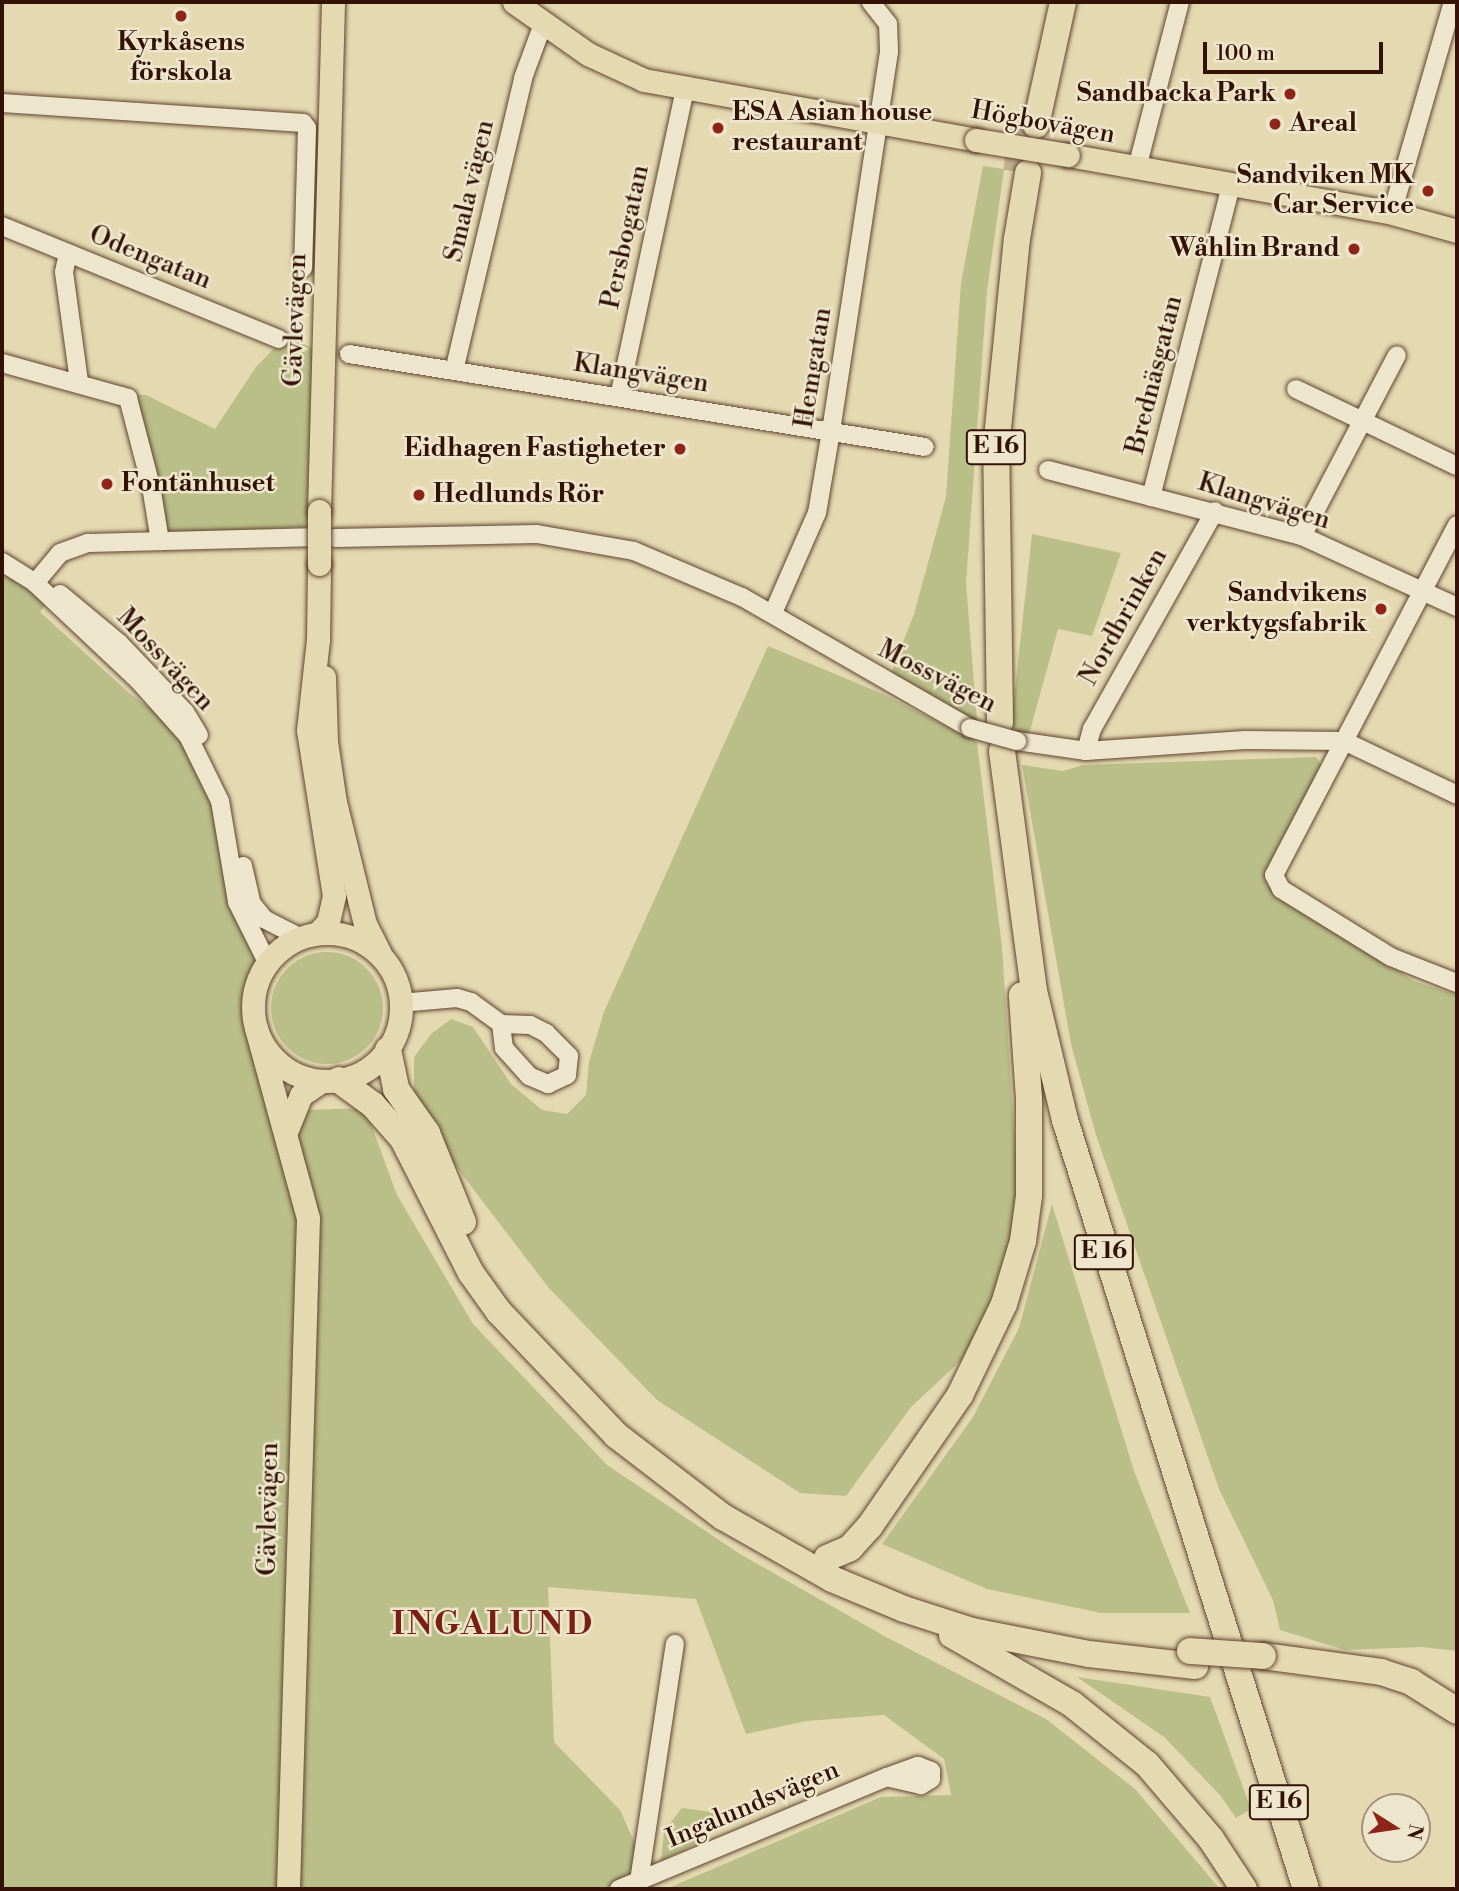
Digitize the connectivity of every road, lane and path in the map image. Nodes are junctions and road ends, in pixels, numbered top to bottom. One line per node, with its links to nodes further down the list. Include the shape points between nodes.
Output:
1 (333, 2): 45 (main road, Gävlevägen, bridge)
2 (514, 2): 8 (main road, Högbovägen)
3 (1051, 2): 4 (highway, via 1030,124)
4 (1063, 2)
5 (1180, 2): 12 (street)
6 (1453, 2): 15 (street)
7 (878, 4): 11 (street, Hemgatan, via 890,33)
8 (543, 24): 9 (main road, Högbovägen, via 618,70); 24 (street, Smala vägen, via 523,78)
9 (685, 88): 11 (main road, Högbovägen); 27 (street, Persbogatan)
10 (2, 103): 19 (street, via 303,123 307,128)
11 (878, 123): 12 (main road, Högbovägen, bridge); 29 (street, Hemgatan)
12 (1137, 168): 14 (main road, Högbovägen)
13 (1022, 173): 46 (highway, E 16, via 996,448)
14 (1231, 184): 15 (main road, Högbovägen); 33 (street, Brednäsgatan)
15 (1392, 213): 17 (main road, Högbovägen)
16 (2, 226): 18 (street, Odengatan)
17 (1457, 231)
18 (68, 253): 20 (street, Odengatan); 25 (street, via 64,272)
19 (303, 268)
20 (279, 338)
21 (349, 354): 24 (street, Klangvägen)
22 (1396, 355): 28 (street)
23 (2, 363): 25 (street)
24 (454, 371): 27 (street, Klangvägen)
25 (79, 382): 39 (street, via 128,398)
26 (1296, 389): 28 (street)
27 (619, 397): 29 (street, Klangvägen)
28 (1361, 421): 31 (street); 36 (street)
29 (831, 431): 30 (street, Klangvägen); 44 (street, Hemgatan, via 817,513)
30 (925, 447)
31 (1457, 466)
32 (1048, 470): 33 (street, Klangvägen)
33 (1151, 497): 34 (street, Klangvägen)
34 (1215, 511): 36 (street, Klangvägen); 48 (street, Nordbrinken, via 1092,729)
35 (1457, 525): 42 (street)
36 (1302, 536): 42 (street, Klangvägen)
37 (310, 537): 39 (street)
38 (335, 538): 44 (street, Mossvägen, via 482,532 599,543 666,562)
39 (160, 541): 41 (street, via 73,547 47,565)
40 (2, 562): 41 (street, Mossvägen)
41 (35, 583): 50 (street, Mossvägen, via 49,586 89,617 185,712 222,778)
42 (1422, 590): 43 (street, Klangvägen); 47 (street)
43 (1457, 607)
44 (773, 613): 46 (street, Mossvägen)
45 (318, 639): 51 (main road, Gävlevägen, via 308,730 334,896 328,922); 52 (main road, Gävlevägen, via 335,802 365,924)
46 (995, 735): 48 (street, Mossvägen); 55 (highway, E 16); 70 (highway, E 16, via 1034,991 1065,1120)
47 (1344, 741): 48 (street, Mossvägen, via 1245,740); 49 (street); 54 (street, via 1275,867 1276,882 1391,957)
48 (1087, 751)
49 (1457, 795)
50 (234, 848): 51 (street, Mossvägen, via 252,904 269,923); 53 (street, Mossvägen, via 237,902)
51 (308, 935): 52 (main road, via 359,940); 53 (main road)
52 (381, 956): 56 (main road, via 394,978)
53 (267, 962): 58 (main road, via 255,990)
54 (1457, 983)
55 (1021, 993): 62 (highway, via 1030,1174 1023,1241 1007,1294 977,1365 919,1456 859,1540); 75 (highway, E 16, via 1093,1260)
56 (400, 1003): 57 (street, via 457,998 471,1002); 59 (main road, via 400,1020)
57 (501, 1024)
58 (256, 1028): 60 (main road, via 279,1063 300,1076); 61 (main road, Gävlevägen)
59 (388, 1051): 60 (main road, via 367,1072); 62 (highway, via 396,1090 428,1133 467,1230 514,1304 577,1376 677,1466 772,1529)
60 (330, 1080): 61 (main road, via 302,1095); 63 (highway, via 373,1105 403,1139 471,1273 499,1312 616,1435 723,1517 775,1549)
61 (286, 1132): 72 (main road, Gävlevägen, via 308,1218 309,1258 299,1396)
62 (827, 1558): 65 (highway, via 967,1613)
63 (904, 1609): 65 (highway, via 1027,1642); 74 (highway, via 1035,1681 1113,1735 1179,1799)
64 (675, 1644): 71 (street, Ingalundsvägen)
65 (1192, 1658): 66 (highway)
66 (1265, 1664): 67 (highway, via 1381,1672 1412,1682); 68 (highway, via 1377,1686 1431,1710)
67 (1457, 1710)
68 (1457, 1730)
69 (887, 1777): 71 (street, Ingalundsvägen)
70 (1298, 1863): 76 (highway, E 16); 77 (highway)
71 (639, 1881): 73 (street, Ingalundsvägen)
72 (288, 1889)
73 (619, 1889)
74 (1244, 1889)
75 (1291, 1889)
76 (1306, 1889)
77 (1313, 1889)

